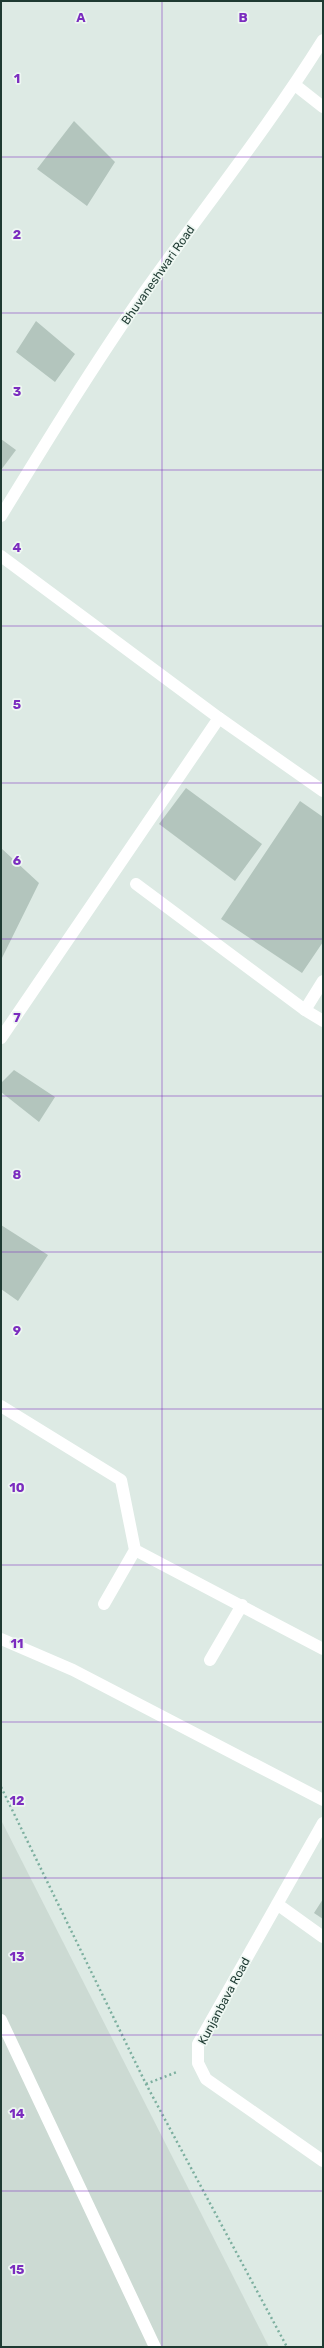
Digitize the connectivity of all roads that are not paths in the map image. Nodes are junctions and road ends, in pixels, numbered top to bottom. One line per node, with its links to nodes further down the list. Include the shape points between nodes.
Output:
1 (323, 40): 2 (street, Bhuvaneshwari Road)
2 (295, 85): 3 (street); 4 (street, Bhuvaneshwari Road, via 142,295 52,432)
3 (323, 107)
4 (1, 516)
5 (1, 556): 6 (street)
6 (220, 718): 7 (street); 12 (street)
7 (323, 791)
8 (136, 884): 10 (street)
9 (323, 981): 10 (street)
10 (305, 1010): 11 (street)
11 (323, 1021)
12 (1, 1038)
13 (1, 1406): 14 (street, via 121,1480)
14 (135, 1550): 15 (street); 16 (street)
15 (104, 1604)
16 (242, 1606): 18 (street); 19 (street)
17 (1, 1639): 20 (street, via 73,1670)
18 (323, 1649)
19 (210, 1660)
20 (323, 1800)
21 (323, 1823): 22 (street, Kunjanbava Road)
22 (277, 1904): 23 (street); 25 (street, Kunjanbava Road, via 198,2044 198,2063 206,2080)
23 (323, 1937)
24 (1, 2020): 26 (street)
25 (323, 2160)
26 (156, 2347)

